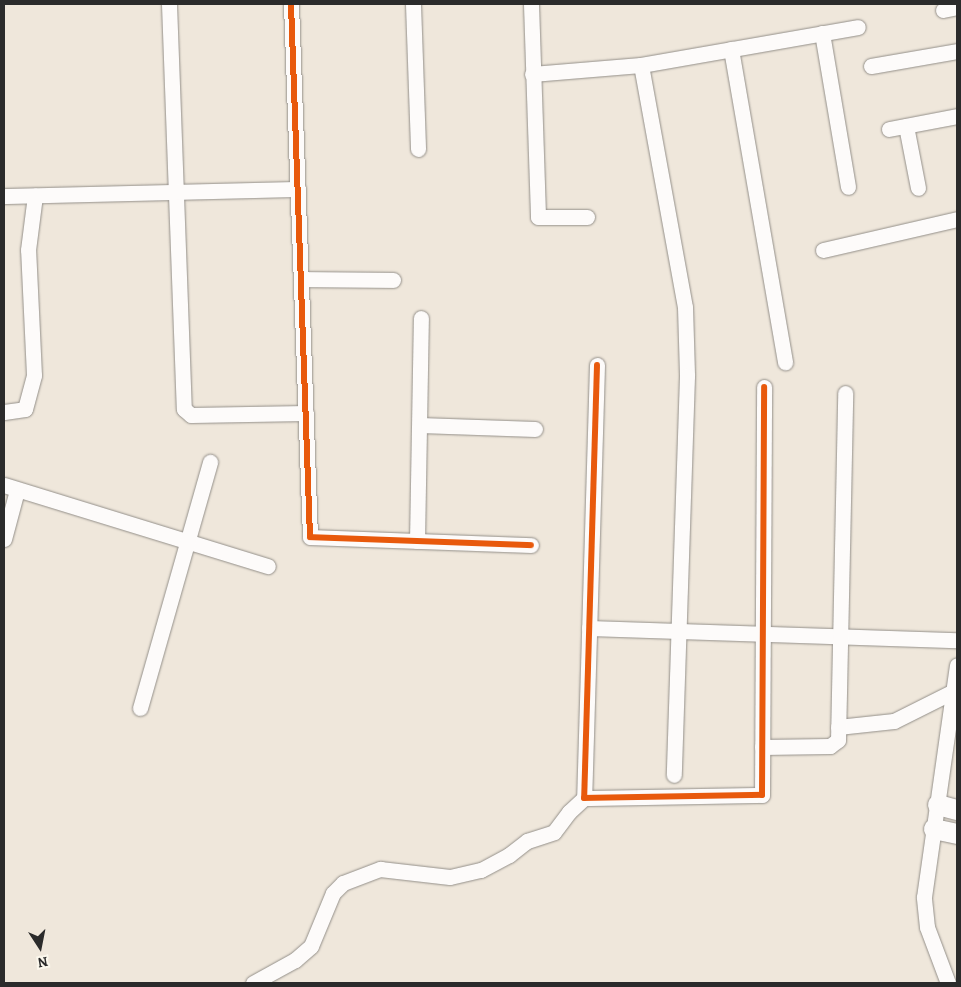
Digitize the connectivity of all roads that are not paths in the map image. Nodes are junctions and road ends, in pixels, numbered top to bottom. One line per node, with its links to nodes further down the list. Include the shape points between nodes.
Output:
1 (169, 4): 19 (street)
2 (291, 4): 18 (street)
3 (414, 4): 15 (street)
4 (531, 4): 11 (street)
5 (858, 26): 6 (street)
6 (822, 33): 7 (street); 16 (street)
7 (730, 49): 9 (street); 28 (street)
8 (957, 51): 10 (street)
9 (641, 65): 11 (street); 44 (street, via 685,307 687,376)
10 (872, 66)
11 (532, 74): 22 (street, via 538,217)
12 (957, 116): 13 (street)
13 (906, 126): 14 (street); 17 (street)
14 (888, 129)
15 (418, 149)
16 (848, 187)
17 (918, 188)
18 (298, 189): 19 (street); 25 (street)
19 (174, 190): 20 (street); 33 (street, via 184,409 191,416)
20 (35, 195): 21 (street); 32 (street, via 28,250 34,375 25,409)
21 (4, 196)
22 (587, 217)
23 (957, 219): 24 (street)
24 (823, 250)
25 (301, 280): 26 (street); 33 (street)
26 (393, 280)
27 (421, 318): 34 (street)
28 (785, 362)
29 (597, 365): 43 (street)
30 (764, 387): 45 (street)
31 (845, 393): 46 (street)
32 (4, 412)
33 (306, 413): 39 (street, via 310,537)
34 (420, 425): 35 (street); 39 (street)
35 (535, 429)
36 (210, 462): 40 (street)
37 (11, 487): 38 (street); 40 (street)
38 (4, 539)
39 (417, 541): 41 (street)
40 (189, 543): 42 (street); 50 (street)
41 (531, 545)
42 (268, 566)
43 (590, 628): 44 (street); 54 (street)
44 (681, 633): 45 (street); 53 (street)
45 (763, 636): 46 (street); 52 (street)
46 (840, 638): 47 (street); 51 (street)
47 (957, 640)
48 (957, 665): 49 (street)
49 (954, 691): 51 (street, via 894,721); 55 (street)
50 (140, 708)
51 (838, 727): 52 (street, via 838,740 830,746)
52 (762, 747): 54 (street, via 762,795)
53 (674, 775)
54 (584, 798): 58 (street, via 554,832 527,841 481,870 450,877 380,869 343,883 333,893 312,946)
55 (948, 808): 56 (street)
56 (934, 829): 57 (main road); 59 (street, via 924,897 927,927)
57 (957, 834)
58 (253, 983)
59 (948, 983)

